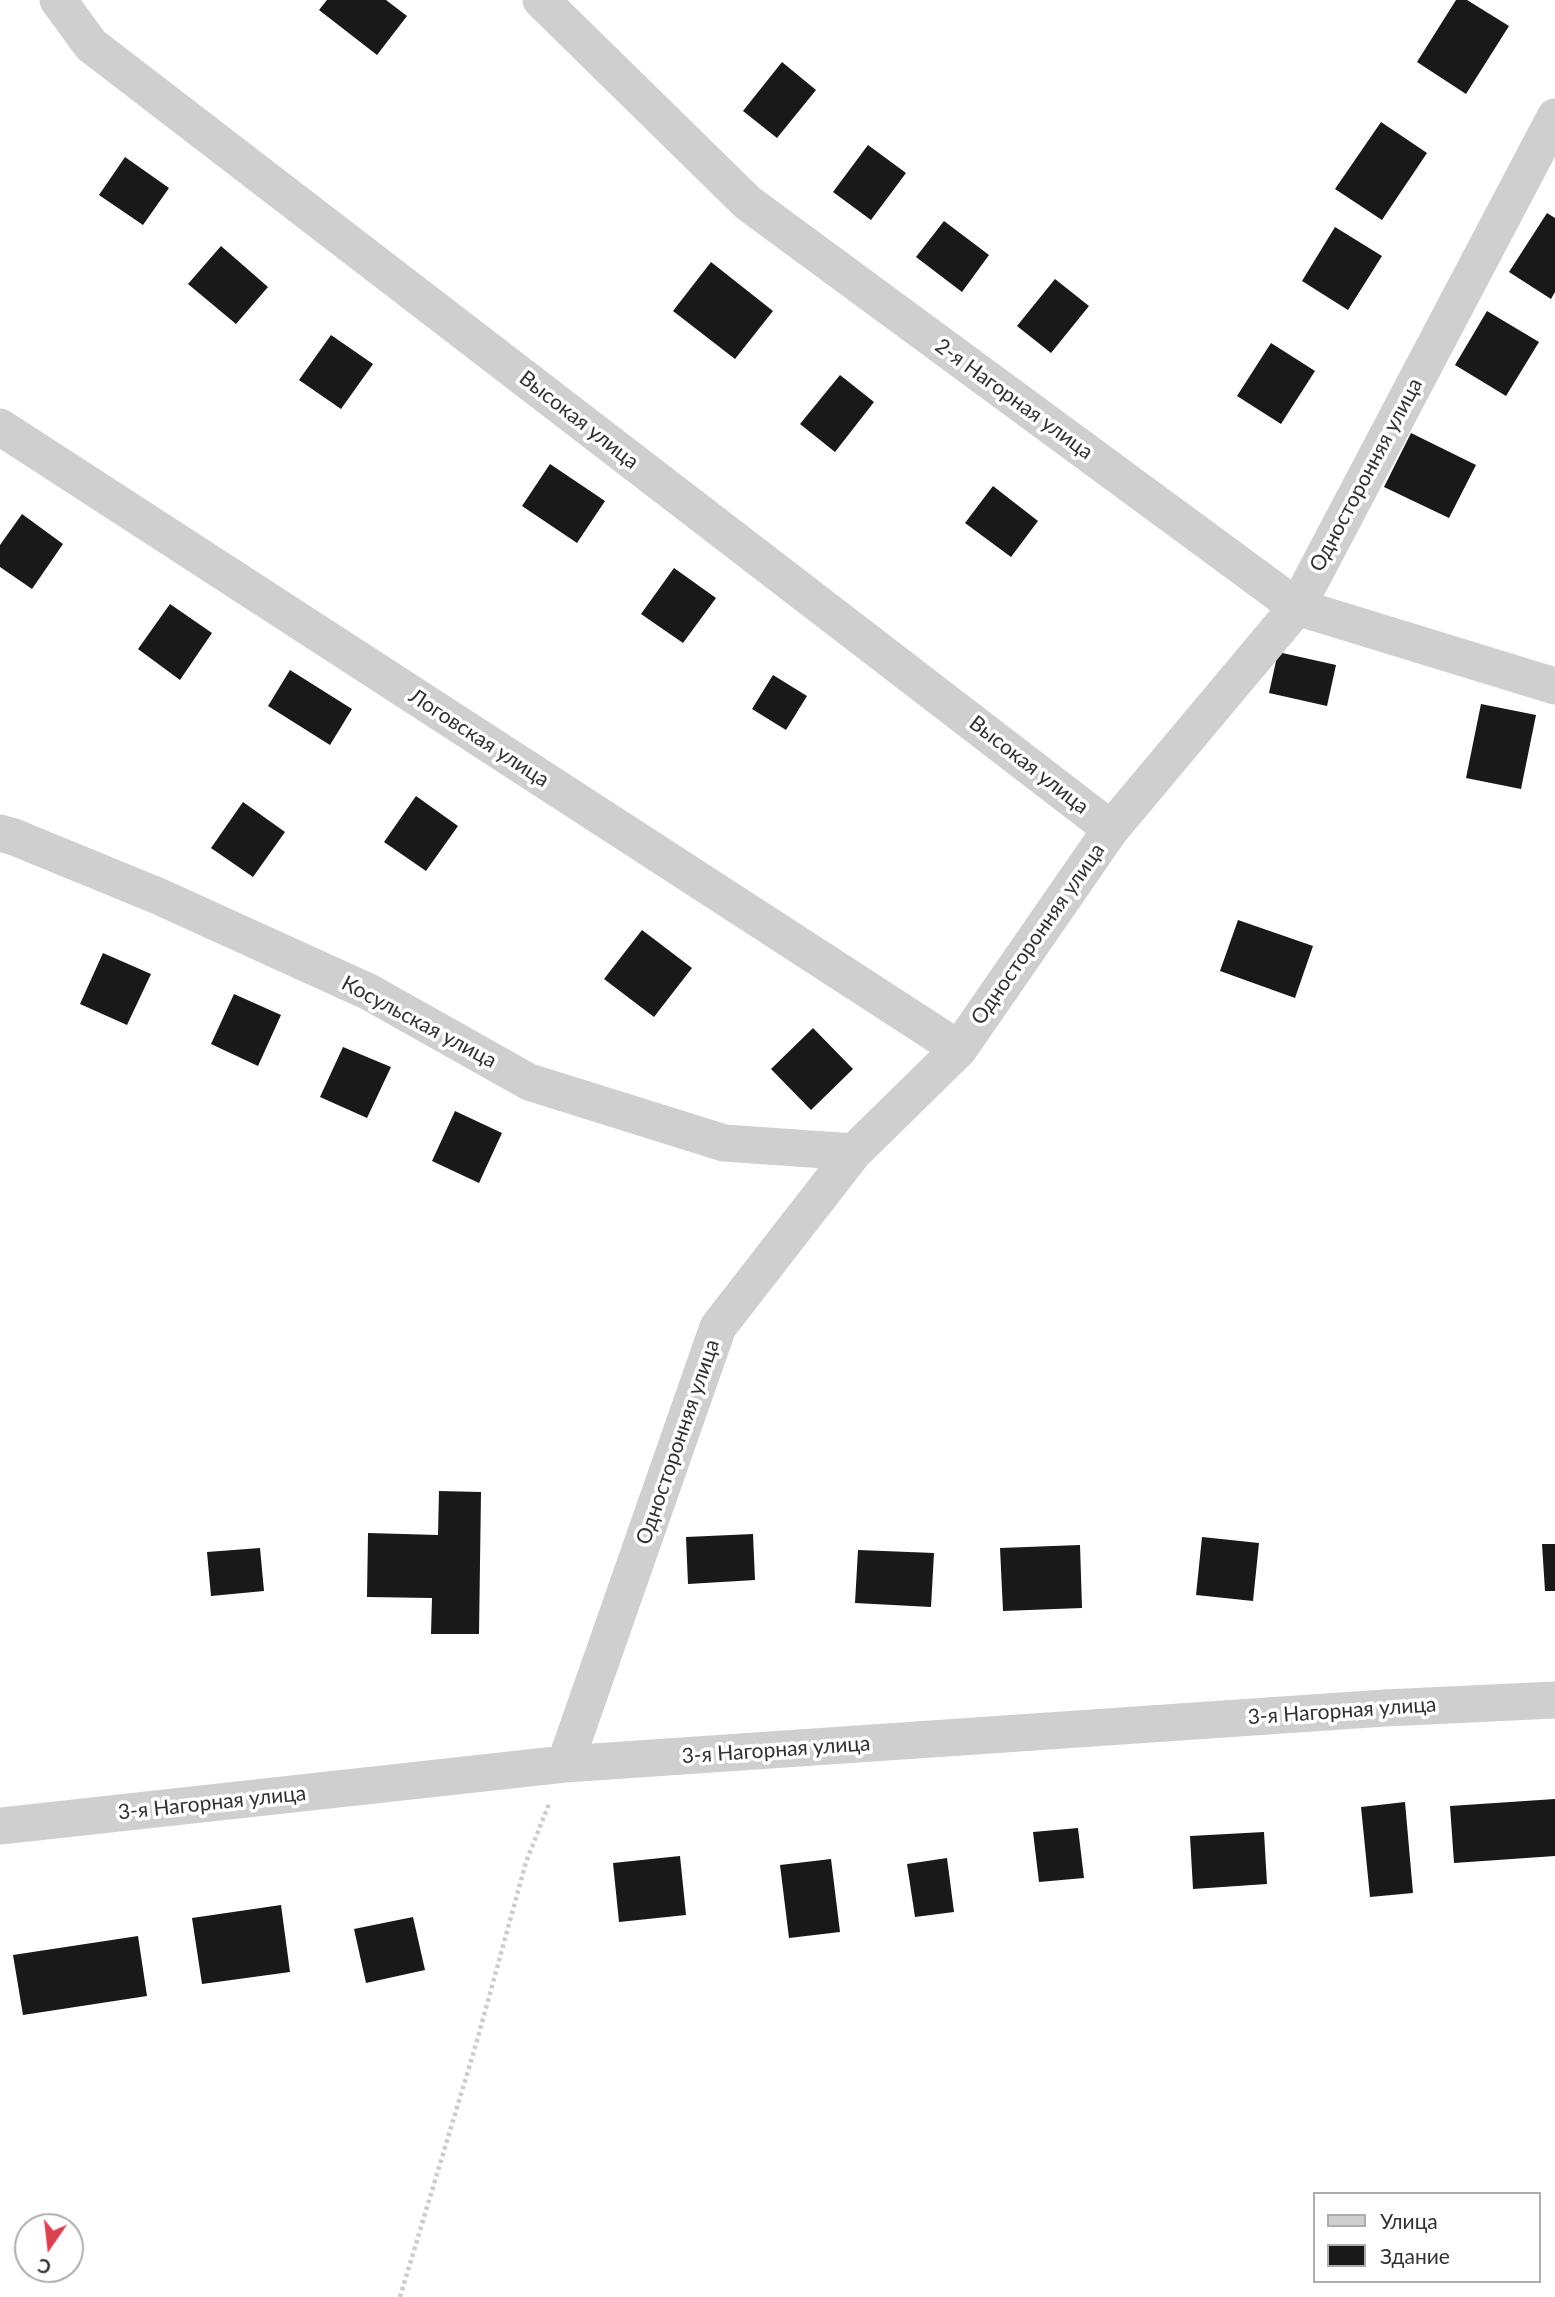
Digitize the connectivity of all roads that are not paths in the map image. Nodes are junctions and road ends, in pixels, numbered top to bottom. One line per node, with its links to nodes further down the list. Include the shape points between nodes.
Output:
1 (58, 0): 7 (street, Высокая улица, via 91,45)
2 (541, 0): 5 (street, 2-я Нагорная улица, via 748,203)
3 (1555, 117): 5 (street, Односторонняя улица)
4 (0, 427): 9 (street, Логовская улица)
5 (1297, 607): 6 (street, 2-я Нагорная улица); 7 (street, Односторонняя улица)
6 (1555, 687)
7 (1111, 829): 9 (street, Односторонняя улица)
8 (0, 833): 10 (street, Косульская улица, via 158,896 369,992 529,1082 724,1143)
9 (959, 1049): 10 (street, Односторонняя улица)
10 (854, 1152): 12 (street, Односторонняя улица, via 719,1327)
11 (1555, 1700): 12 (street, 3-я Нагорная улица)
12 (565, 1764): 13 (street, 3-я Нагорная улица)
13 (0, 1826)

